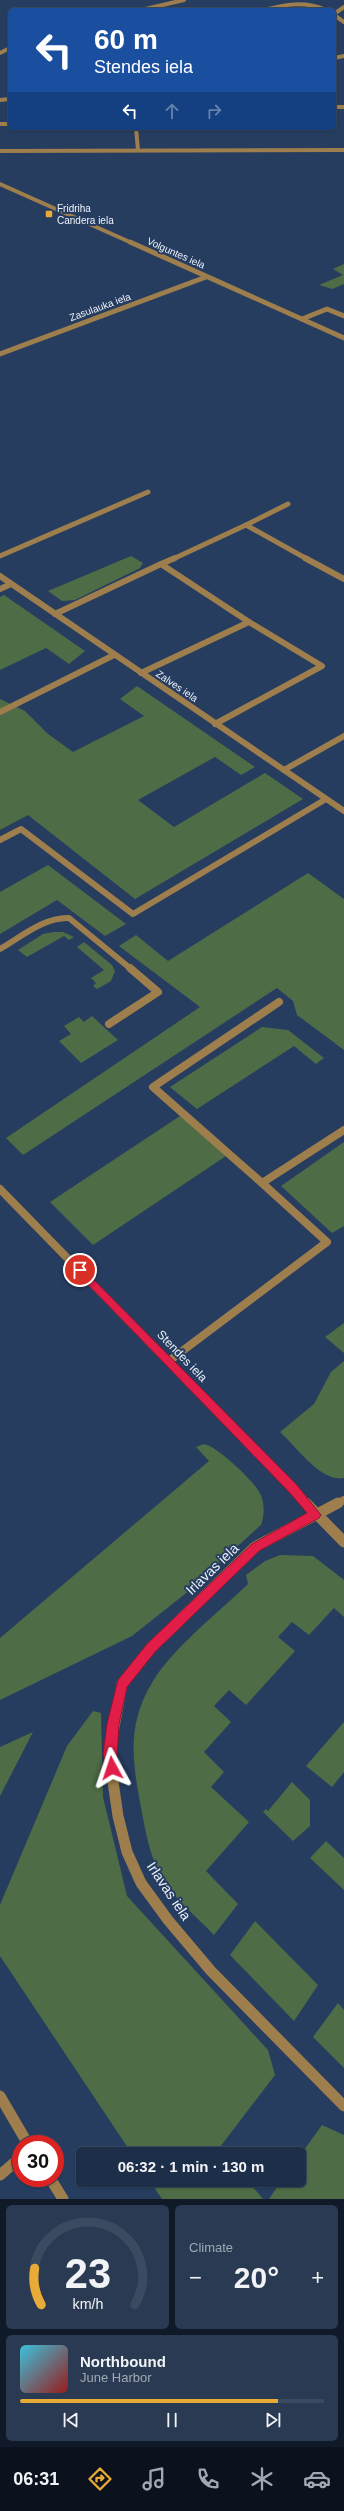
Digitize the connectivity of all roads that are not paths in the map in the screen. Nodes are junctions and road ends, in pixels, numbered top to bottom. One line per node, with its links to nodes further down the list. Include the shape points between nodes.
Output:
1 (184, 0): 2 (street)
2 (150, 8)
3 (273, 8): 4 (street, via 303,5)
4 (323, 8)
5 (136, 130): 6 (street)
6 (138, 150): 7 (street); 8 (street)
7 (344, 150)
8 (0, 151)
9 (0, 184): 10 (street, Volguntes iela)
10 (206, 277): 12 (street, Volguntes iela); 14 (street, Zasulauka iela)
11 (344, 316): 12 (street, via 327,309)
12 (302, 319): 13 (street, Volguntes iela)
13 (344, 338)
14 (0, 354)
15 (148, 492): 18 (street)
16 (288, 504): 17 (street)
17 (246, 525): 19 (street); 21 (street)
18 (0, 556)
19 (161, 564): 24 (street); 25 (street)
20 (0, 576): 22 (street, Zalves iela)
21 (344, 579)
22 (11, 584): 23 (street); 24 (street, Zalves iela)
23 (0, 589)
24 (55, 614): 26 (street, Zalves iela)
25 (249, 622): 27 (street); 29 (street, via 322,666)
26 (114, 655): 27 (street, Zalves iela); 28 (street)
27 (141, 673): 29 (street, Zalves iela)
28 (0, 712)
29 (215, 724): 31 (street, Zalves iela)
30 (344, 736): 31 (street)
31 (284, 770): 32 (street, Zalves iela)
32 (326, 799): 33 (street, Zalves iela); 34 (street, via 132,914 21,829)
33 (344, 811)
34 (0, 840)
35 (0, 950): 37 (street, via 56,918 69,918 158,992)
36 (279, 1002): 39 (street, via 153,1087)
37 (109, 1024)
38 (344, 1130): 39 (street)
39 (262, 1183): 41 (street, via 327,1242)
40 (0, 1189): 41 (street, Stendes iela)
41 (169, 1361): 43 (street, Stendes iela, via 293,1488)
42 (344, 1500): 43 (street, Irlavas iela)
43 (315, 1515): 44 (street, Stendes iela); 46 (street, Irlavas iela, via 256,1547 151,1648 122,1684 109,1754 118,1816 127,1852 141,1883 211,1971)
44 (344, 1542)
45 (0, 2096): 47 (street)
46 (344, 2106)
47 (23, 2135)
48 (12, 2165): 49 (street)
49 (0, 2175)
50 (56, 2187): 51 (street)
51 (63, 2199)

